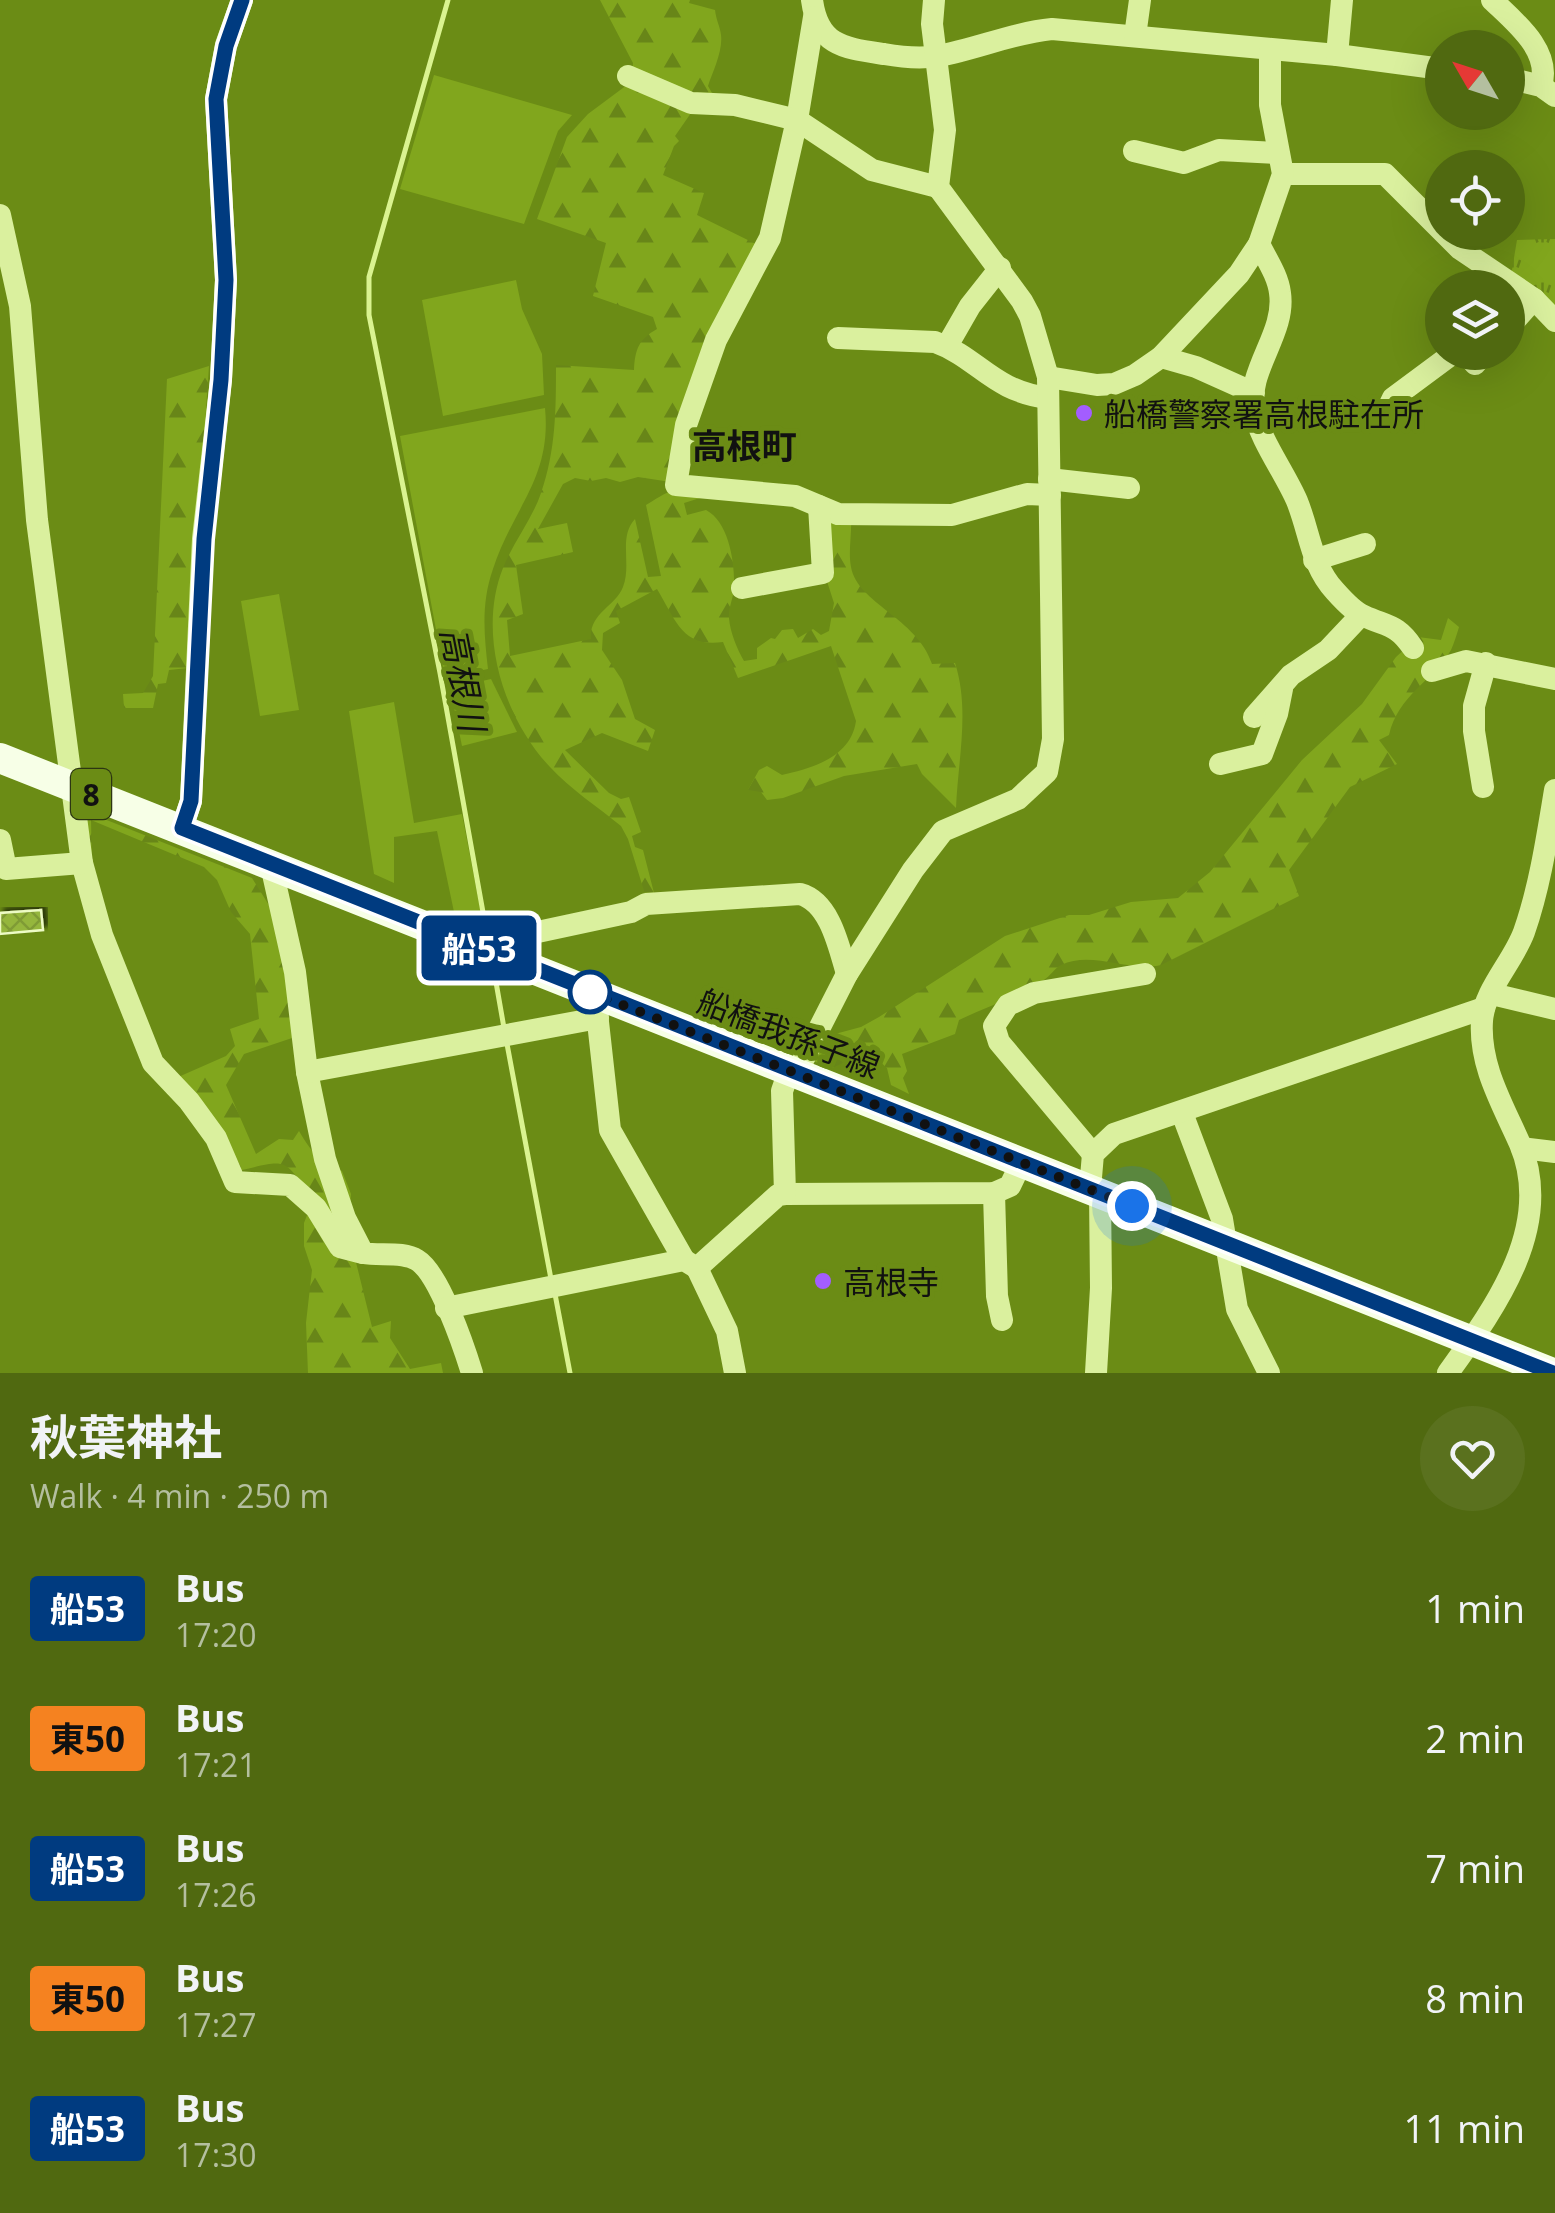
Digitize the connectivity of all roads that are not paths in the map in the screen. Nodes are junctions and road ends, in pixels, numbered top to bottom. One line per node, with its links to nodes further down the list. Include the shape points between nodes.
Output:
1 (242, 0): 51 (street, via 216,99 226,280 191,801)
2 (934, 0): 10 (street)
3 (1140, 0): 7 (street)
4 (1342, 0): 9 (street)
5 (1492, 0): 13 (street, via 1534,43)
6 (813, 8): 10 (street, via 828,38 846,48); 14 (street)
7 (1135, 36): 8 (street); 10 (street, via 1052,29)
8 (1270, 50): 9 (street); 16 (street)
9 (1337, 55): 11 (street)
10 (936, 56): 17 (street, via 945,130)
11 (1425, 67)
12 (628, 76): 14 (street, via 692,103)
13 (1543, 82)
14 (797, 120): 17 (street, via 872,170); 35 (street, via 770,238 716,340 686,425 676,486 794,496)
15 (1134, 151): 16 (street, via 1184,162 1219,150)
16 (1280, 164): 19 (street); 21 (street, via 1385,174)
17 (938, 186): 20 (street)
18 (0, 215): 48 (street, via 20,306 37,520)
19 (1259, 244): 28 (street); 31 (street, via 1276,278 1280,309)
20 (1000, 268): 27 (street); 30 (street, via 1030,316)
21 (1475, 270)
22 (1525, 295): 23 (street)
23 (1534, 298): 24 (street); 25 (street)
24 (1525, 308)
25 (1555, 321)
26 (838, 338): 27 (street)
27 (946, 346): 30 (street, via 1013,390)
28 (1161, 357): 30 (street, via 1114,384); 31 (street)
29 (1431, 370): 32 (street, via 1393,398)
30 (1048, 387): 33 (street)
31 (1254, 393): 37 (street, via 1258,424 1299,506)
32 (1382, 421)
33 (1050, 487): 34 (street); 35 (street, via 952,515 838,514); 56 (street, via 1053,739 1047,772 1018,798 942,831)
34 (1128, 488)
35 (819, 506): 38 (street, via 823,573)
36 (1364, 544): 37 (street)
37 (1314, 560): 39 (street)
38 (742, 588)
39 (1361, 615): 40 (street, via 1396,627); 44 (street)
40 (1414, 648)
41 (1486, 664): 42 (street, via 1466,660); 43 (street); 49 (street, via 1474,706)
42 (1432, 670)
43 (1555, 678)
44 (1283, 684): 45 (street); 47 (street, via 1262,754)
45 (1254, 717)
46 (0, 758): 48 (main road, 船橋我孫子線 / 8)
47 (1220, 764)
48 (73, 787): 51 (main road, 船橋我孫子線 / 8); 53 (street)
49 (1483, 787)
50 (1555, 790): 58 (street, via 1536,896)
51 (182, 828): 54 (main road, 船橋我孫子線 / 8)
52 (0, 840): 53 (street, via 6,869)
53 (82, 863): 72 (street, via 102,935 153,1062 216,1138 235,1182 290,1185 316,1208 340,1247)
54 (271, 865): 55 (main road, 船橋我孫子線 / 8); 61 (street, via 295,972)
55 (500, 956): 56 (street, via 519,936 646,904 800,894 819,905); 59 (main road, 船橋我孫子線 / 8)
56 (847, 974): 62 (street)
57 (1145, 974): 66 (street, via 1034,993 1008,1004 994,1026 1000,1042)
58 (1488, 1001): 60 (street); 63 (street); 64 (street, via 1488,1074)
59 (596, 1006): 61 (street, via 506,1035); 62 (main road, 船橋我孫子線 / 8); 73 (street, via 610,1130)
60 (1555, 1008)
61 (307, 1072): 72 (street, via 325,1159)
62 (793, 1072): 67 (main road, 船橋我孫子線 / 8); 70 (street, via 782,1091)
63 (1182, 1112): 66 (street, via 1114,1134); 71 (street)
64 (1522, 1148): 65 (street); 76 (street, via 1530,1208 1525,1239 1510,1281)
65 (1555, 1152)
66 (1093, 1154): 68 (street)
67 (1022, 1162): 68 (main road, 船橋我孫子線 / 8); 69 (street, via 1010,1186)
68 (1095, 1191): 71 (main road, 船橋我孫子線 / 8); 79 (street, via 1102,1288)
69 (994, 1192): 70 (street); 75 (street)
70 (784, 1194): 73 (street)
71 (1228, 1244): 76 (main road, 船橋我孫子線 / 8); 80 (street, via 1238,1310)
72 (363, 1252): 74 (street, via 420,1261)
73 (690, 1264): 74 (street); 78 (street, via 727,1331)
74 (446, 1308): 77 (street)
75 (1002, 1320)
76 (1471, 1341): 81 (street); 82 (main road, 船橋我孫子線 / 8)
77 (472, 1373)
78 (735, 1373)
79 (1096, 1373)
80 (1269, 1373)
81 (1448, 1373)
82 (1553, 1373)

